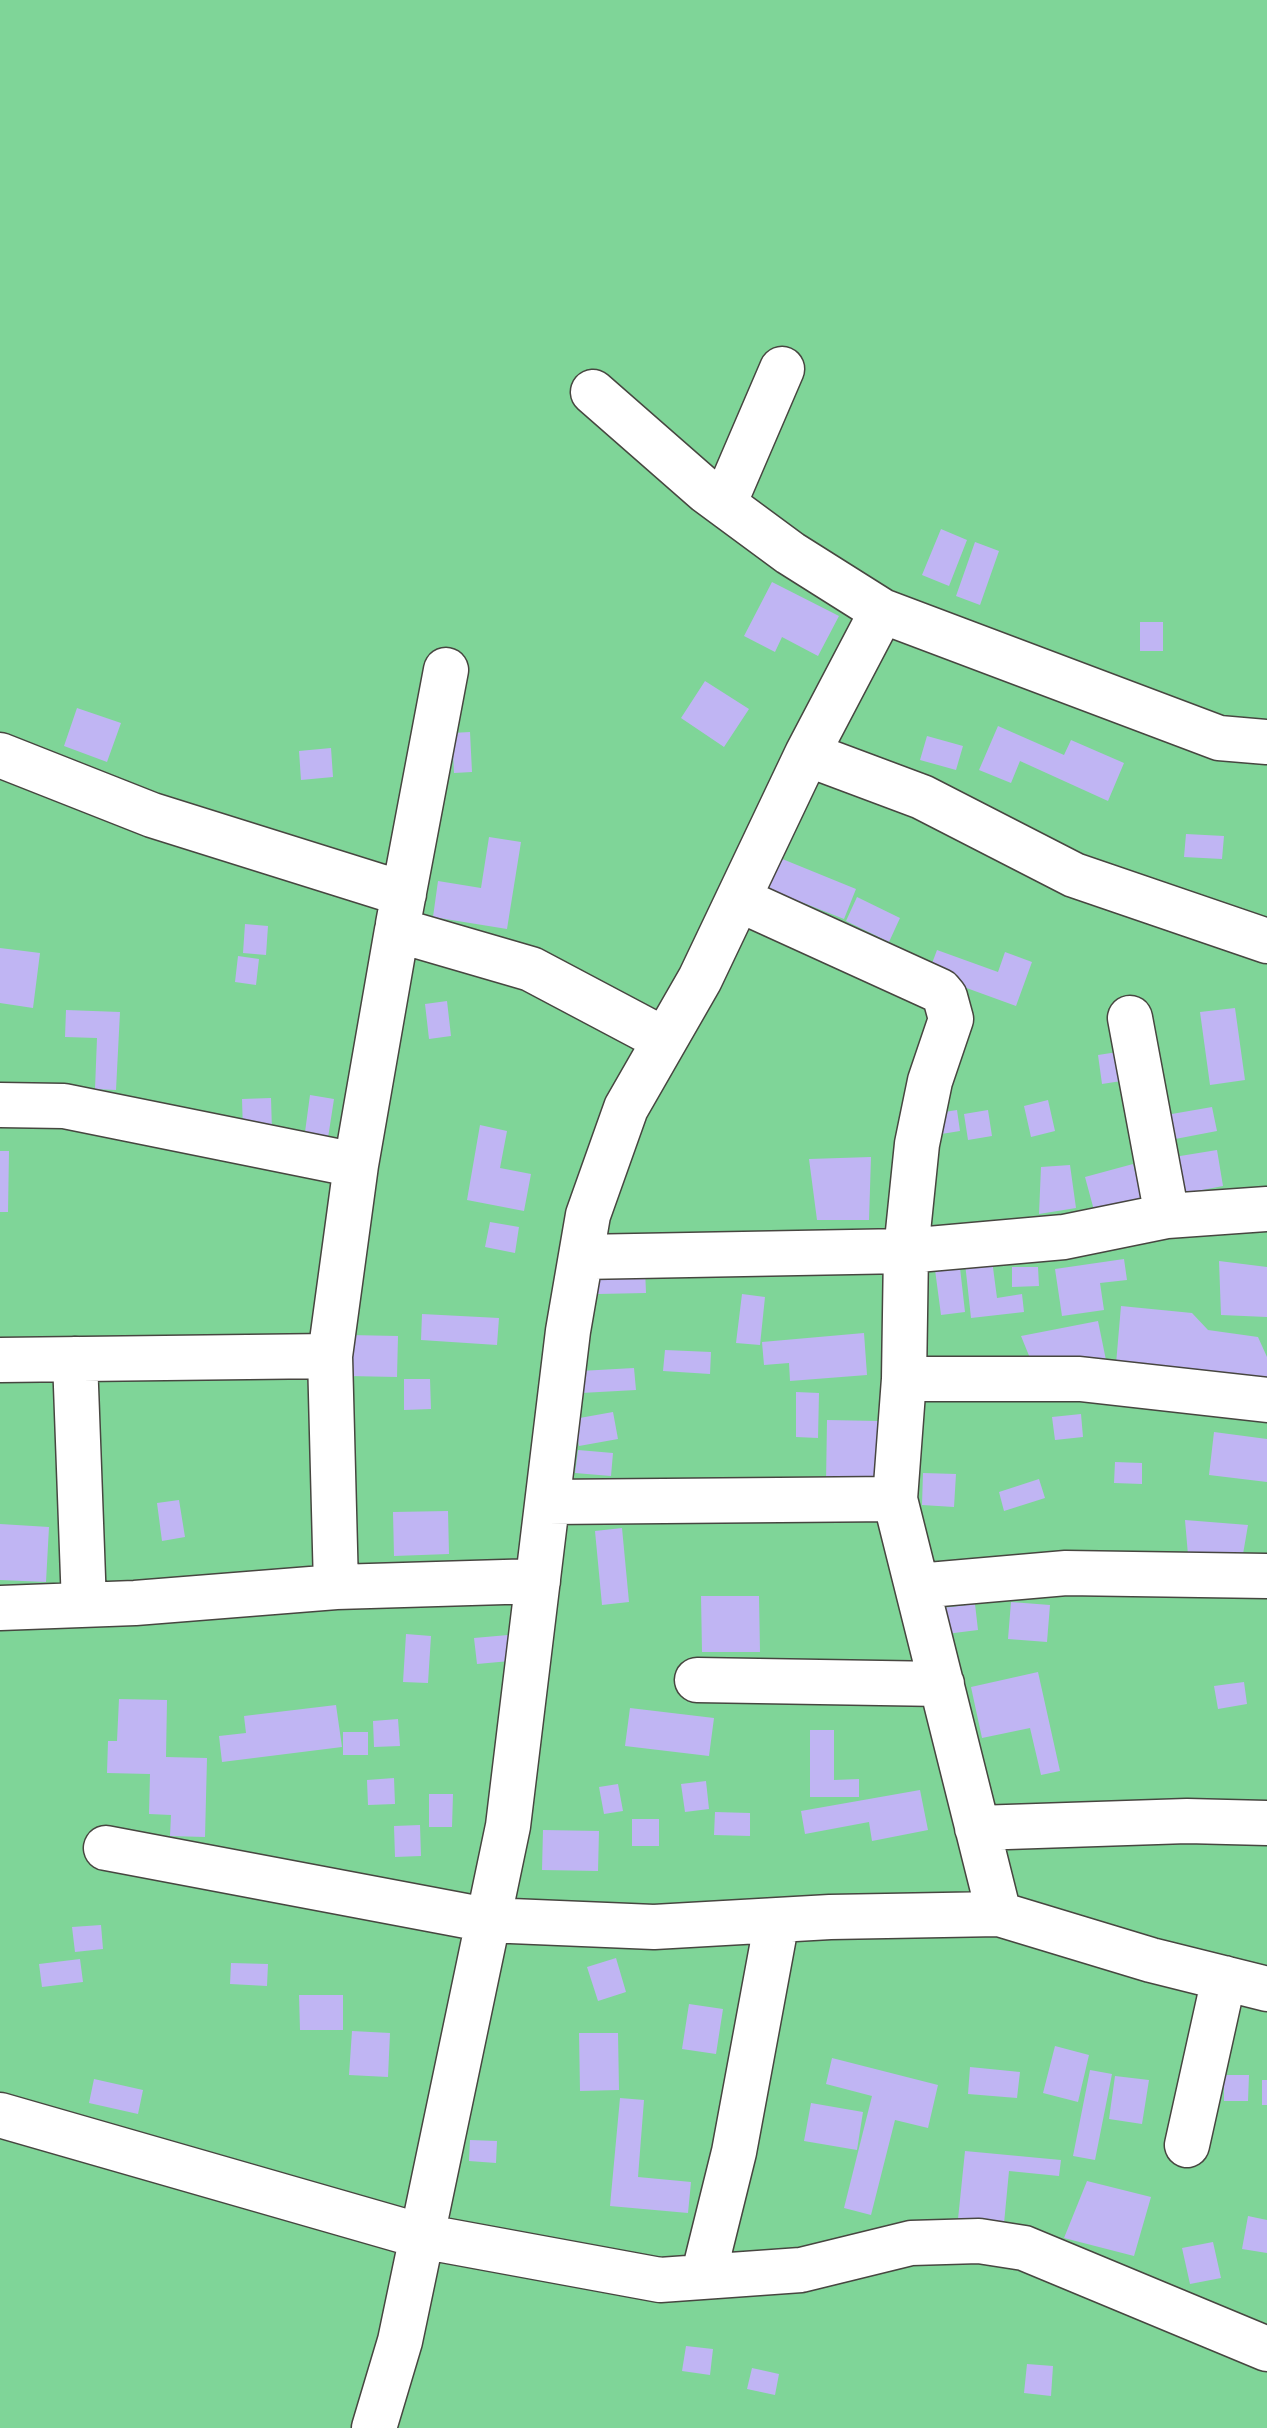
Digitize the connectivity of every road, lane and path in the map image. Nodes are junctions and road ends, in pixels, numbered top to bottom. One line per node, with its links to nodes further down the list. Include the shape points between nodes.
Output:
1 (782, 369): 3 (street)
2 (593, 392): 3 (street)
3 (724, 504): 4 (street)
4 (882, 611): 6 (street, via 1219,738); 7 (street)
5 (446, 670): 10 (street)
6 (1267, 742)
7 (807, 754): 9 (street); 11 (street, via 922,797 1074,875)
8 (0, 755): 10 (street)
9 (738, 899): 13 (street); 18 (street, via 945,997 951,1019 917,1144)
10 (400, 912): 13 (street, via 531,969); 15 (street)
11 (1267, 941)
12 (1130, 1018): 17 (street)
13 (665, 1040): 19 (street, via 626,1108 588,1215)
14 (0, 1105): 15 (street, via 64,1106)
15 (356, 1165): 20 (street)
16 (1267, 1209): 17 (street)
17 (1167, 1216): 18 (street, via 1064,1237)
18 (906, 1251): 19 (street); 23 (street)
19 (581, 1257): 26 (street)
20 (330, 1356): 21 (street); 30 (street)
21 (75, 1359): 22 (street); 31 (street)
22 (0, 1360)
23 (904, 1379): 24 (street, via 1080,1379); 25 (street)
24 (1267, 1400)
25 (895, 1499): 26 (street); 29 (street)
26 (548, 1502): 28 (street)
27 (1267, 1576): 29 (street, via 1066,1573)
28 (538, 1581): 30 (street); 39 (street, via 508,1826)
29 (917, 1586): 34 (street)
30 (336, 1587): 31 (street)
31 (84, 1605): 32 (street)
32 (0, 1608)
33 (697, 1680): 34 (street)
34 (942, 1684): 36 (street)
35 (1267, 1823): 36 (street)
36 (977, 1828): 38 (street)
37 (106, 1848): 39 (street)
38 (999, 1914): 40 (street); 41 (street)
39 (487, 1920): 40 (street, via 654,1927); 45 (street)
40 (777, 1920): 46 (street, via 734,2152)
41 (1224, 1978): 42 (street); 44 (street)
42 (1267, 1989)
43 (0, 2115): 45 (street)
44 (1187, 2145)
45 (421, 2236): 46 (street, via 660,2280); 48 (street, via 400,2341)
46 (703, 2277): 47 (street, via 801,2270 911,2243 979,2241 1024,2248)
47 (1267, 2349)
48 (374, 2428)

